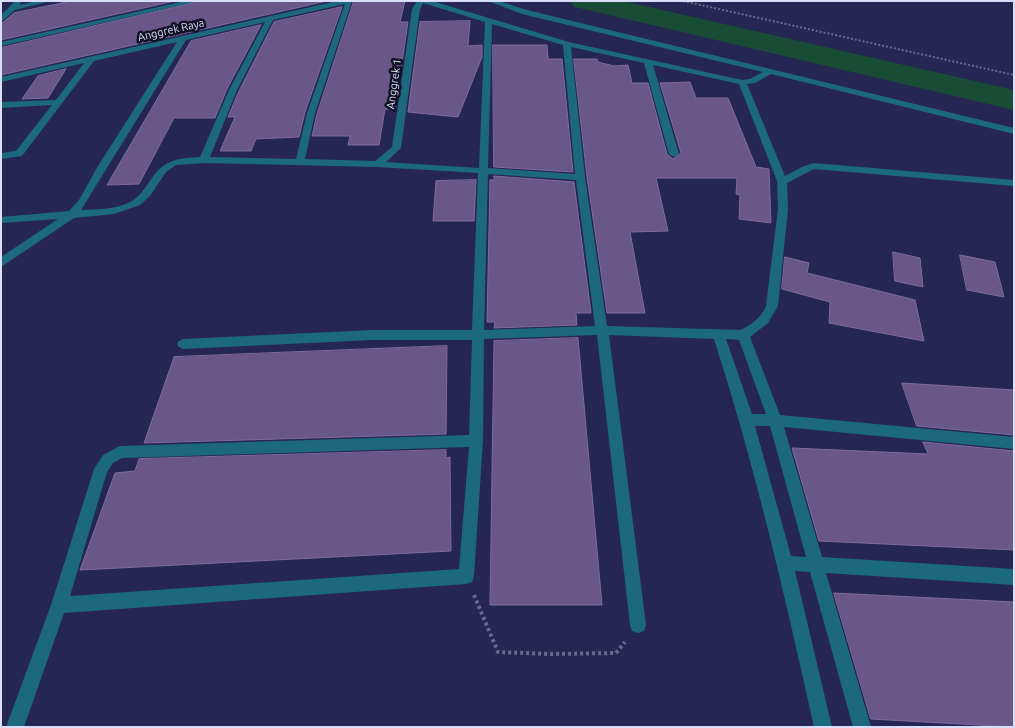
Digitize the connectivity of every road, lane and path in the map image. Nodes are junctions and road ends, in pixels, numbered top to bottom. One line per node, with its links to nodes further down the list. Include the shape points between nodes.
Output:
1 (19, 1): 8 (street)
2 (48, 1): 8 (street)
3 (196, 1): 13 (street)
4 (348, 1): 10 (street, Anggrek Raya); 27 (street, via 311,113)
5 (422, 1): 11 (street); 28 (street, Anggrek 1, via 416,9 396,148)
6 (491, 1): 17 (street)
7 (683, 1): 18 (path)
8 (13, 8): 9 (street)
9 (2, 18)
10 (270, 19): 12 (street, Anggrek Raya); 26 (street, via 233,90)
11 (488, 22): 14 (street); 29 (street)
12 (182, 40): 15 (street, Anggrek Raya); 33 (street, via 83,202)
13 (1, 44)
14 (567, 44): 16 (street); 30 (street)
15 (91, 60): 19 (street, Anggrek Raya); 21 (street)
16 (648, 62): 20 (street); 24 (street)
17 (768, 73): 20 (street); 23 (street)
18 (1014, 75)
19 (1, 80)
20 (742, 82): 31 (street)
21 (59, 102): 22 (street); 25 (street, via 19,154)
22 (1, 106)
23 (1014, 131)
24 (674, 154)
25 (1, 156)
26 (204, 160): 27 (street); 33 (street, via 173,163 159,174 144,197 126,208)
27 (300, 161): 28 (street)
28 (377, 164): 29 (street)
29 (483, 171): 30 (street); 37 (street)
30 (580, 177): 36 (street)
31 (782, 181): 32 (street, via 814,166); 39 (street, via 783,209 772,306 767,319)
32 (1014, 183)
33 (72, 214): 34 (street); 35 (street)
34 (1, 220)
35 (1, 263)
36 (602, 330): 37 (street); 38 (street); 50 (street)
37 (478, 335): 40 (street, via 372,335); 43 (street)
38 (719, 335): 39 (street); 41 (street)
39 (744, 335): 42 (street)
40 (183, 344)
41 (747, 420): 42 (street); 45 (street)
42 (775, 420): 44 (street); 46 (street)
43 (476, 440): 47 (street); 49 (street, via 120,452 108,459 101,469)
44 (1014, 443)
45 (785, 563): 46 (street); 52 (street)
46 (817, 564): 48 (street); 53 (street)
47 (466, 576): 49 (street); 50 (path, via 498,652 616,653)
48 (1014, 577)
49 (58, 605): 51 (street)
50 (638, 625)
51 (15, 727)
52 (823, 727)
53 (862, 727)

